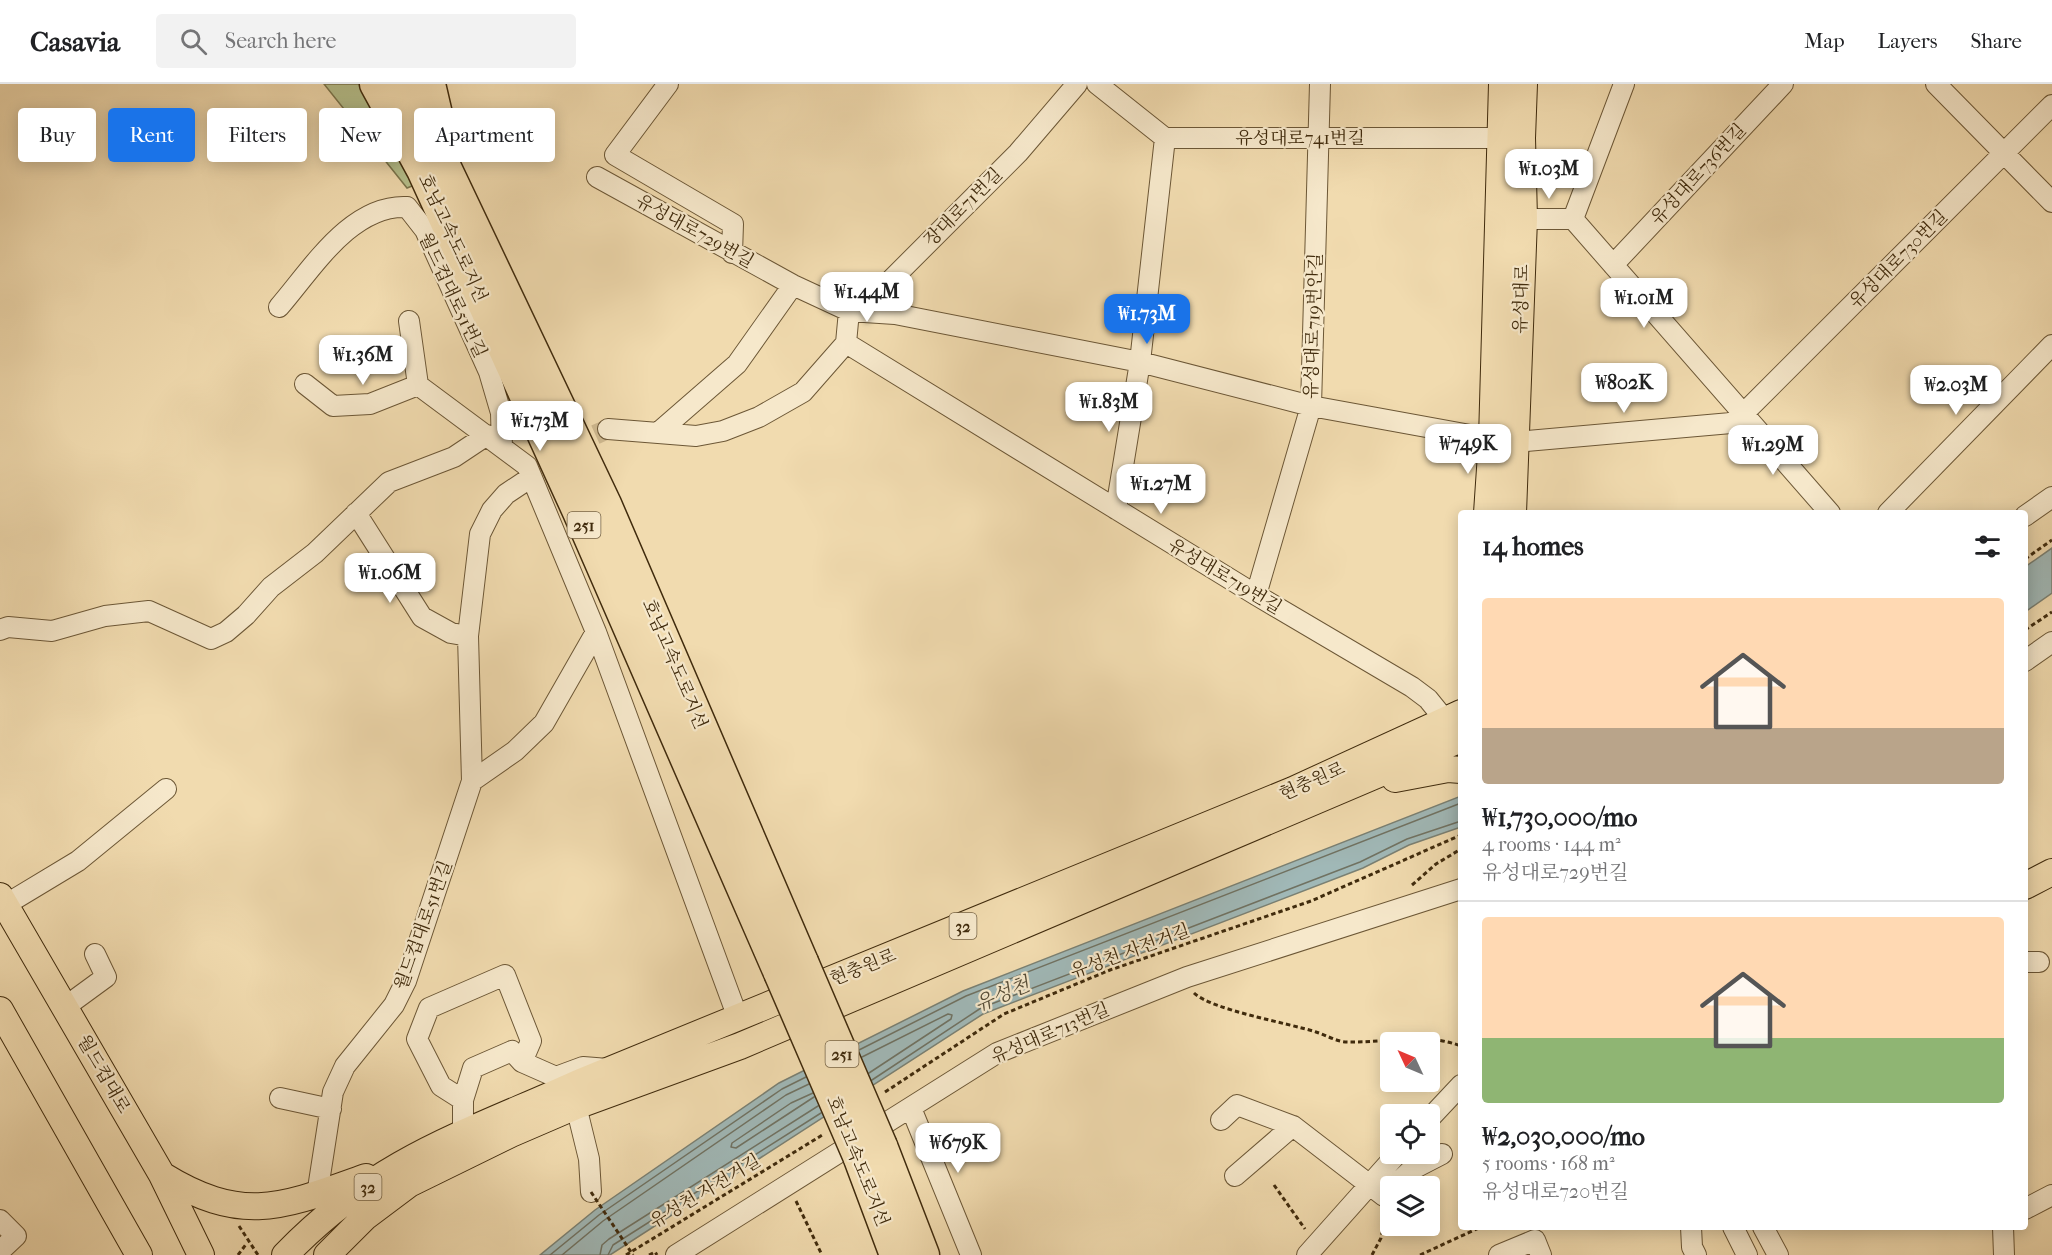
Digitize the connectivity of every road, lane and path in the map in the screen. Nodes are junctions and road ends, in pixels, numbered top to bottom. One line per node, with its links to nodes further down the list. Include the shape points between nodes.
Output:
1 (375, 84): 72 (highway, 호남고속도로지선 / 251, via 422,170)
2 (401, 84): 19 (highway, 호남고속도로지선 / 251)
3 (430, 84): 19 (highway)
4 (668, 84): 23 (street, via 615,155 734,224)
5 (1077, 84): 27 (street, 장대로71번길, via 1018,153 878,293)
6 (1096, 84): 14 (street)
7 (1320, 84): 15 (street, 유성대로719번안길)
8 (1502, 84): 16 (main road, 유성대로)
9 (1524, 84): 16 (main road, 유성대로)
10 (1624, 84): 22 (street)
11 (1784, 84): 24 (street, 유성대로736번길)
12 (1936, 84): 17 (street)
13 (2052, 105): 17 (street, 유성대로730번길)
14 (1165, 138): 15 (street, 유성대로741번길); 31 (street)
15 (1318, 138): 16 (street, 유성대로741번길); 34 (street, 유성대로719번안길)
16 (1511, 138): 21 (main road, 유성대로); 39 (main road, 유성대로)
17 (2004, 153): 20 (street); 35 (street, 유성대로730번길)
18 (597, 177): 23 (street, 유성대로729번길)
19 (452, 180): 72 (highway, 호남고속도로지선 / 251, via 606,504)
20 (2052, 202)
21 (1524, 219): 22 (street); 39 (main road, 유성대로)
22 (1573, 219): 24 (street)
23 (732, 253): 25 (street, 유성대로729번길)
24 (1613, 265): 35 (street)
25 (793, 285): 27 (street, 유성대로729번길); 37 (street, via 737,364)
26 (279, 307): 38 (street, 월드컵대로51번길, via 349,228 391,206 406,207 424,230 489,372 501,413)
27 (849, 310): 29 (street); 31 (street, 유성대로729번길, via 895,314)
28 (409, 321): 33 (street)
29 (846, 343): 37 (street, via 802,392 759,417 723,431 696,436); 42 (street, 유성대로719번길)
30 (2052, 345): 46 (street)
31 (1140, 362): 34 (street, 유성대로729번길); 42 (street)
32 (305, 384): 33 (street, via 333,406 370,404)
33 (418, 385): 38 (street)
34 (1311, 406): 39 (street, 유성대로729번길); 51 (street, 유성대로719번안길)
35 (1743, 414): 39 (street, 유성대로730번길, via 1731,423); 45 (street)
36 (608, 429): 37 (street)
37 (660, 432)
38 (494, 441): 40 (street); 47 (street, via 389,482)
39 (1504, 441): 43 (main road, 유성대로); 44 (main road, 유성대로)
40 (532, 468): 55 (street); 56 (street, 월드컵대로51번길, via 492,510 480,534)
41 (2052, 497): 48 (street)
42 (1116, 509): 51 (street, 유성대로719번길)
43 (1488, 510)
44 (1513, 510)
45 (1827, 510)
46 (1891, 510)
47 (356, 513): 54 (street, via 315,553 271,586 246,615 211,639 149,611 105,616 52,631 8,627); 56 (street, via 422,617 451,633)
48 (2028, 514)
49 (2052, 540): 50 (path)
50 (2028, 557)
51 (1256, 595): 59 (street, 유성대로719번길, via 1412,687)
52 (2052, 612): 53 (path)
53 (2028, 628)
54 (0, 630)
55 (596, 632): 61 (street, via 544,723 515,751); 76 (street)
56 (468, 636): 61 (street, 월드컵대로51번길)
57 (2052, 642): 58 (street)
58 (2028, 659)
59 (1456, 724): 63 (main road); 76 (main road, 현충원로 / 32)
60 (1458, 770): 63 (main road, via 1421,772)
61 (472, 781): 86 (street, 월드컵대로51번길, via 406,981 388,1014 345,1066 333,1092)
62 (166, 789): 69 (street, via 78,861)
63 (1300, 807): 84 (main road, 현충원로 / 32, via 740,1046)
64 (1458, 836): 80 (path, 유성천 자전거길, via 1311,901 1110,970 1004,1014)
65 (1458, 851): 70 (path, via 1413,881)
66 (2052, 872): 67 (main road)
67 (2028, 884)
68 (1458, 890): 70 (street, 유성대로713번길)
69 (3, 901): 74 (main road, 월드컵대로)
70 (1401, 907): 73 (street, 유성대로713번길)
71 (95, 954): 74 (street, via 106,977)
72 (791, 968): 91 (highway, 호남고속도로지선 / 251, bridge)
73 (1188, 977): 77 (path, via 1199,998 1344,1043 1417,1039 1446,1040); 85 (street, 유성대로713번길, via 997,1053)
74 (65, 1007): 96 (main road, 월드컵대로)
75 (0, 1010): 119 (main road)
76 (738, 1018): 79 (main road, 현충원로 / 32)
77 (1458, 1045)
78 (522, 1062): 79 (street, via 556,1077 583,1067); 83 (street, via 512,1051 473,1068); 83 (street, via 531,1041 505,975 429,1008 417,1039 441,1086)
79 (613, 1069): 90 (main road, 현충원로 / 32)
80 (884, 1092)
81 (1457, 1093): 87 (street)
82 (280, 1098): 86 (street)
83 (463, 1100): 90 (street)
84 (576, 1106): 102 (street, via 589,1159); 108 (main road, 현충원로 / 32, via 409,1184)
85 (910, 1108): 95 (street, 유성대로713번길); 134 (street)
86 (331, 1109): 104 (street, 월드컵대로51번길)
87 (1440, 1109)
88 (1221, 1119): 89 (street, via 1237,1105)
89 (1293, 1126): 97 (street); 100 (street)
90 (463, 1136): 94 (main road, 현충원로 / 32)
91 (870, 1151): 132 (highway, 호남고속도로지선 / 251); 133 (highway, 호남고속도로지선 / 251)
92 (1442, 1154): 98 (street)
93 (1388, 1164): 100 (street)
94 (400, 1165): 104 (main road); 123 (main road, 현충원로 / 32, via 337,1208)
95 (815, 1166): 99 (street, 유성대로713번길); 126 (path, 유성천 자전거길, via 818,1144 829,1131)
96 (162, 1175): 104 (main road, via 192,1194 236,1207); 120 (main road, 월드컵대로)
97 (1235, 1176)
98 (1405, 1176)
99 (788, 1183): 130 (street, 유성대로713번길); 131 (path)
100 (1370, 1183): 103 (street); 117 (street)
101 (1274, 1185): 117 (path)
102 (591, 1192): 127 (path, bridge)
103 (1380, 1192)
104 (317, 1195)
105 (2052, 1195): 106 (street)
106 (2028, 1207)
107 (234, 1217): 116 (path)
108 (365, 1217): 124 (main road, 현충원로 / 32); 125 (main road)
109 (0, 1220): 118 (street, via 16,1236)
110 (1474, 1230): 136 (path)
111 (1691, 1230): 139 (street)
112 (1734, 1230): 140 (street)
113 (1765, 1230): 141 (street)
114 (2003, 1230): 142 (street)
115 (1381, 1236): 135 (path)
116 (248, 1243): 121 (path); 122 (path)
117 (1312, 1250)
118 (0, 1251)
119 (138, 1253)
120 (201, 1255)
121 (238, 1255)
122 (258, 1255)
123 (285, 1255)
124 (327, 1255)
125 (339, 1255)
126 (626, 1255)
127 (633, 1255)
128 (649, 1255): 129 (path)
129 (657, 1255)
130 (676, 1255)
131 (822, 1255)
132 (895, 1255)
133 (924, 1255)
134 (971, 1255)
135 (1372, 1255)
136 (1420, 1255)
137 (1499, 1255): 138 (street, via 1535,1240)
138 (1541, 1255)
139 (1696, 1255)
140 (1747, 1255)
141 (1778, 1255)
142 (2004, 1255)

